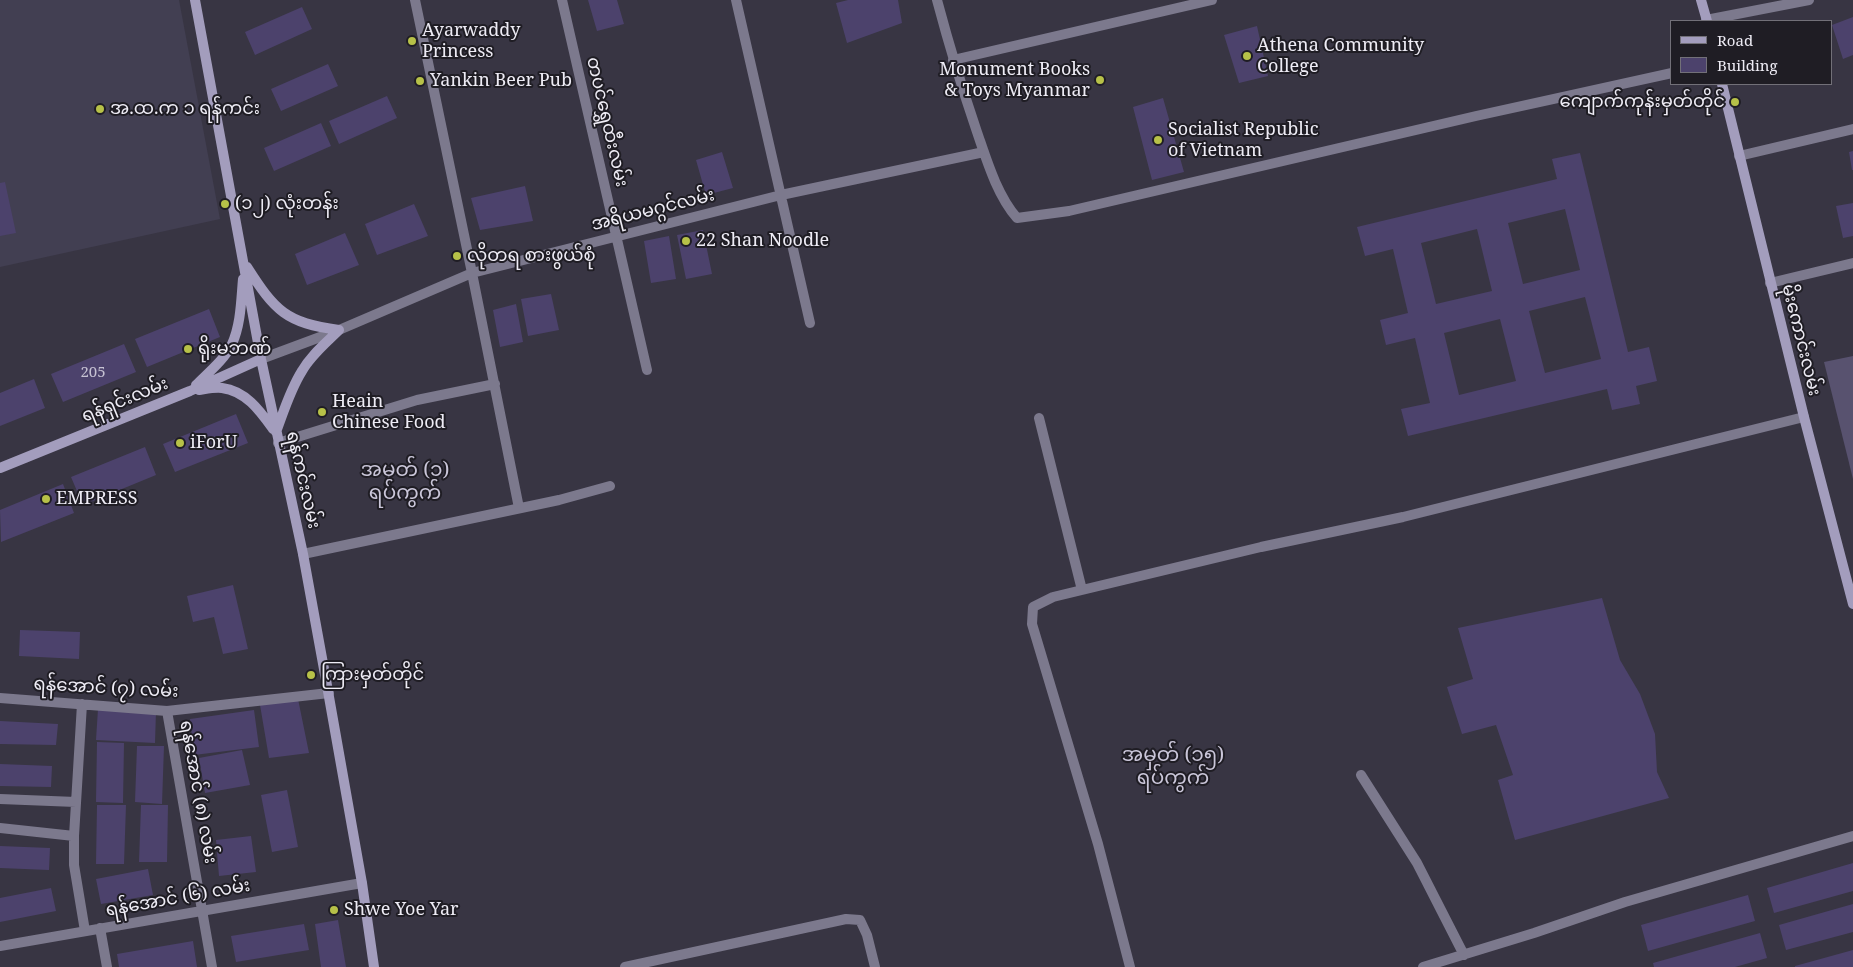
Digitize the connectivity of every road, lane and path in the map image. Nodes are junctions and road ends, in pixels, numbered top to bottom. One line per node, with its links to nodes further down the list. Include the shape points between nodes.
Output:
1 (195, 0): 19 (main road, ရန်ကင်းလမ်း)
2 (415, 0): 21 (street)
3 (562, 0): 18 (street, တပင်ရွှေထီးလမ်း)
4 (736, 0): 17 (street)
5 (937, 0): 11 (street)
6 (1212, 0): 11 (street)
7 (1701, 0): 9 (main road)
8 (1809, 0): 10 (street)
9 (1706, 20)
10 (1711, 20)
11 (953, 60): 15 (street)
12 (1670, 73): 15 (street, via 1069,211 1017,218 1006,206)
13 (1722, 85): 16 (main road, မိုးကောင်းလမ်း)
14 (1853, 129): 16 (street)
15 (984, 152): 17 (street, အရိယမဂ္ဂင်လမ်း)
16 (1739, 156): 22 (main road, မိုးကောင်းလမ်း)
17 (781, 195): 18 (street, အရိယမဂ္ဂင်လမ်း); 23 (street)
18 (617, 235): 21 (street, အရိယမဂ္ဂင်လမ်း); 26 (street, တပင်ရွှေထီးလမ်း)
19 (244, 262): 24 (main road, via 260,287 288,317 304,324); 25 (main road, ရန်ကင်းလမ်း); 28 (main road, via 239,321 232,345 216,366)
20 (1853, 263): 22 (street)
21 (472, 272): 24 (street, အရိယမဂ္ဂင်လမ်း); 27 (street)
22 (1770, 282): 29 (main road, မိုးကောင်းလမ်း)
23 (810, 323)
24 (339, 330): 25 (street, အရိယမဂ္ဂင်လမ်း); 31 (main road, via 302,370 290,393)
25 (261, 359): 28 (main road, ရန်ရှင်းလမ်း); 31 (main road, ရန်ကင်းလမ်း)
26 (647, 370)
27 (495, 384): 31 (street, via 417,400); 34 (street)
28 (190, 390): 31 (main road, via 222,388 240,394 253,404); 32 (main road, ရန်ရှင်းလမ်း)
29 (1804, 417): 36 (street, via 1403,517); 37 (main road, မိုးကောင်းလမ်း)
30 (1039, 418): 36 (street)
31 (277, 438): 35 (main road, ရန်ကင်းလမ်း)
32 (0, 468)
33 (610, 486): 34 (street)
34 (519, 508): 35 (street)
35 (303, 554): 38 (main road, ရန်ကင်းလမ်း)
36 (1082, 590): 59 (street, via 1033,608 1032,624 1098,844)
37 (1853, 604)
38 (329, 693): 41 (street, ရန်အောင် (၇) လမ်း); 48 (main road, ရန်ကင်းလမ်း)
39 (0, 698): 40 (street, ရန်အောင် (၇) လမ်း)
40 (82, 704): 41 (street, ရန်အောင် (၇) လမ်း); 44 (street)
41 (167, 711): 49 (street, ရန်အောင် (၈) လမ်း)
42 (1362, 775): 53 (street, via 1417,863)
43 (0, 799): 44 (street)
44 (76, 802): 46 (street)
45 (0, 828): 46 (street)
46 (74, 836): 51 (street, via 74,865)
47 (1853, 836): 53 (street, via 1625,902)
48 (362, 883): 49 (street, ရန်အောင် (၆) လမ်း); 56 (main road, ရန်ကင်းလမ်း)
49 (202, 910): 50 (street, ရန်အောင် (၆) လမ်း); 55 (street, ရန်အောင် (၈) လမ်း)
50 (100, 928): 51 (street, ရန်အောင် (၆) လမ်း); 54 (street)
51 (85, 931): 52 (street, ရန်အောင် (၆) လမ်း)
52 (0, 946)
53 (1464, 955): 60 (street)
54 (107, 967)
55 (212, 967)
56 (374, 967)
57 (625, 967): 58 (street, via 846,919 860,920)
58 (875, 967)
59 (1130, 967)
60 (1423, 967)

